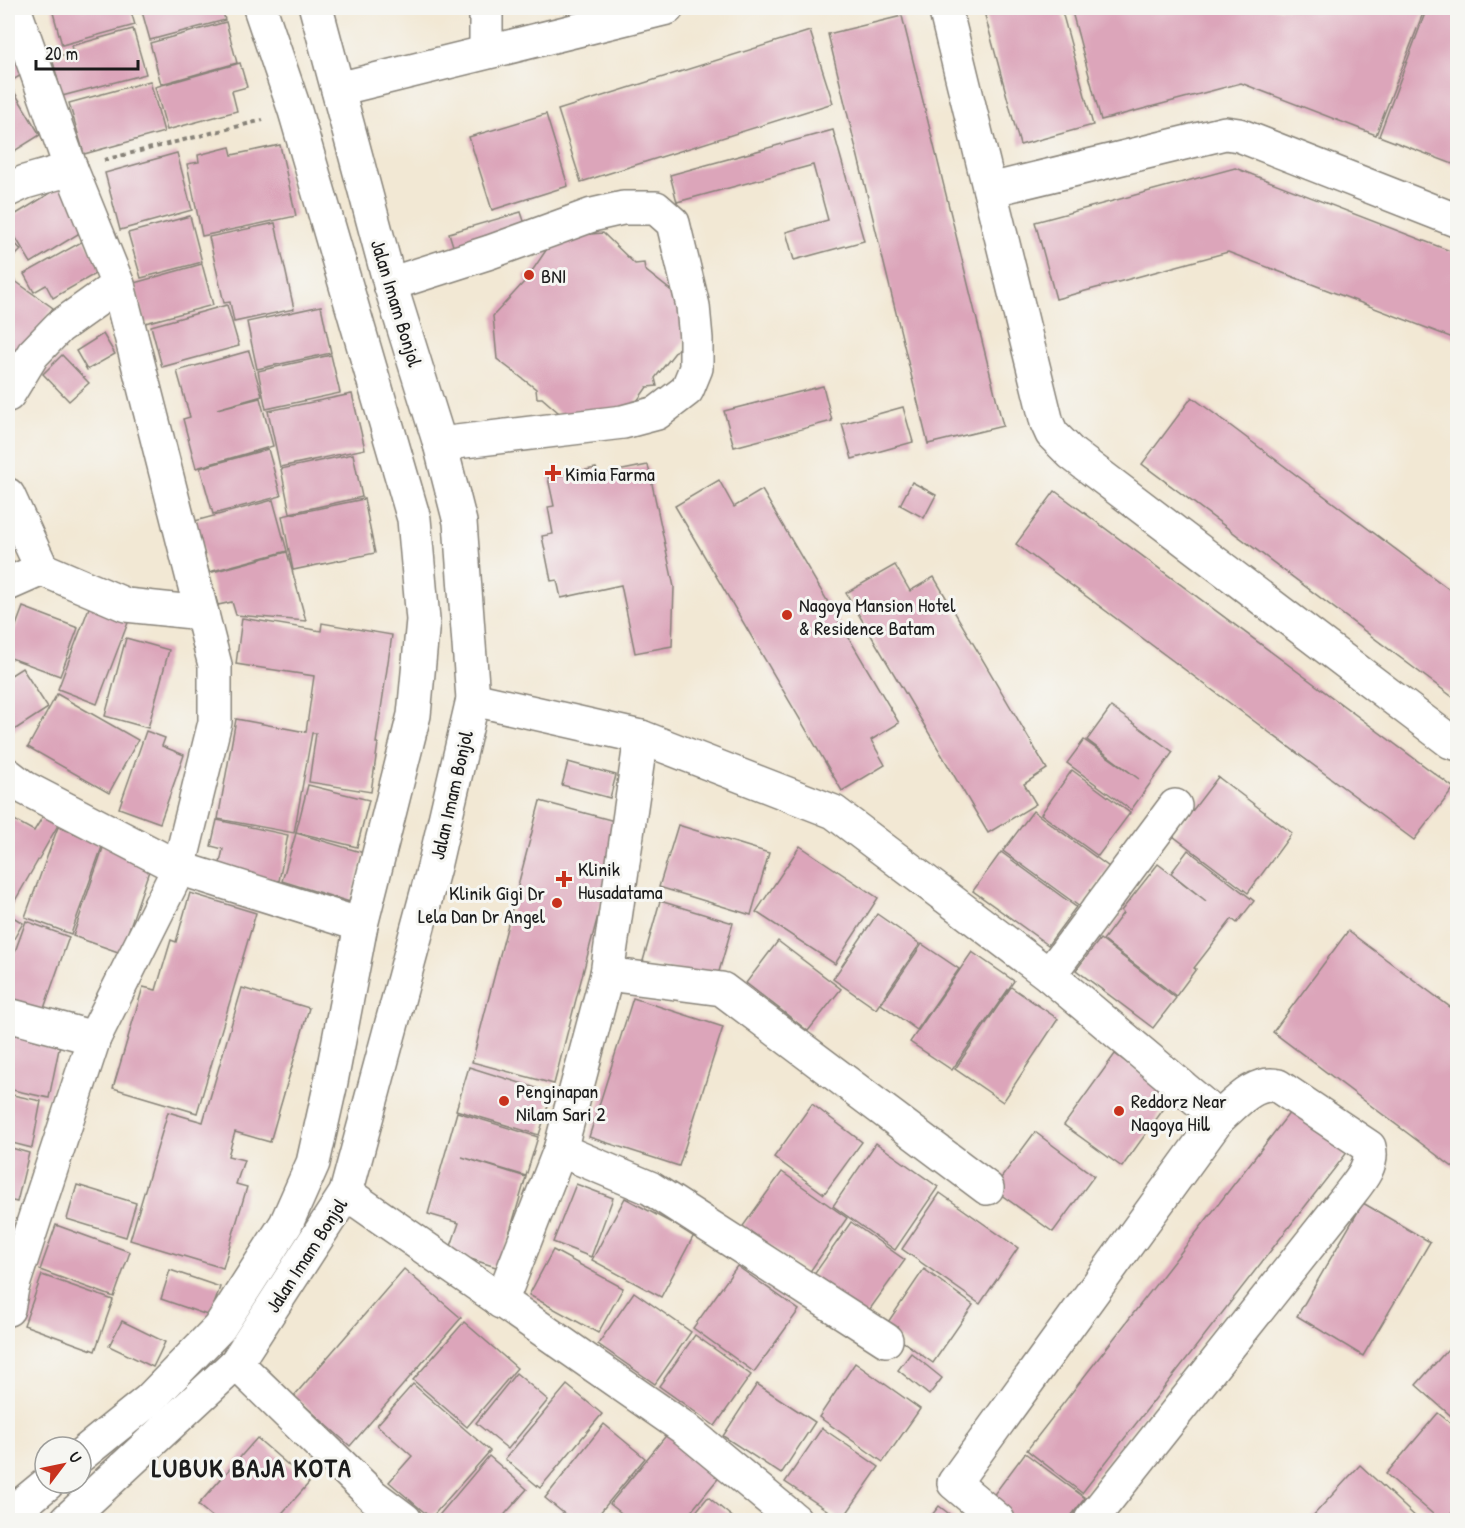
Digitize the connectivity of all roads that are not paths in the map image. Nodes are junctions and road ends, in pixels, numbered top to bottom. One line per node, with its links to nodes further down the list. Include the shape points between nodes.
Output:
1 (14, 8): 9 (street)
2 (260, 8): 27 (street, Jalan Imam Bonjol, via 295,111 414,519 423,620 414,715)
3 (316, 8): 8 (street, Jalan Imam Bonjol)
4 (486, 8): 7 (street)
5 (667, 8): 7 (street)
6 (945, 8): 11 (street)
7 (486, 52): 8 (street)
8 (338, 89): 13 (street, Jalan Imam Bonjol)
9 (71, 169): 10 (street); 14 (street)
10 (8, 190)
11 (990, 190): 12 (street, via 1225,133 1239,135); 23 (street, via 1052,434)
12 (1458, 221)
13 (390, 284): 16 (street, Jalan Imam Bonjol); 16 (street, via 623,208 656,208 673,223 693,306 696,339 696,368 687,390 657,413 623,422)
14 (118, 285): 15 (street, via 59,327 33,354); 20 (street)
15 (8, 395)
16 (440, 444): 21 (street, Jalan Imam Bonjol, via 460,522)
17 (8, 495): 18 (street)
18 (42, 569): 19 (street); 20 (street, via 126,605)
19 (8, 584)
20 (202, 613): 26 (street, via 215,665 215,722)
21 (473, 699): 22 (street); 35 (street, Jalan Imam Bonjol, via 434,867)
22 (641, 737): 28 (street); 29 (street, via 834,813)
23 (1458, 744)
24 (8, 775): 26 (street, via 25,788)
25 (1175, 806): 29 (street)
26 (179, 868): 27 (street); 31 (street)
27 (361, 925): 40 (street, Jalan Imam Bonjol, via 313,1163 286,1224 219,1328 149,1400)
28 (607, 974): 33 (street); 34 (street, via 722,989)
29 (1049, 975): 32 (street)
30 (8, 1015): 31 (street)
31 (94, 1038): 37 (street)
32 (1219, 1118): 47 (street, via 954,1483); 48 (street, via 1260,1086 1278,1086 1369,1147 1367,1169)
33 (560, 1150): 36 (street); 38 (street, via 650,1188)
34 (987, 1188)
35 (346, 1193): 36 (street); 39 (street, Jalan Imam Bonjol)
36 (501, 1302): 46 (street, via 684,1428)
37 (8, 1309)
38 (886, 1340)
39 (236, 1363): 42 (street); 44 (street, Jalan Imam Bonjol)
40 (93, 1445)
41 (33, 1495): 43 (street)
42 (369, 1508): 45 (street)
43 (8, 1516)
44 (78, 1517)
45 (405, 1521)
46 (795, 1521)
47 (998, 1521)
48 (1090, 1521)

